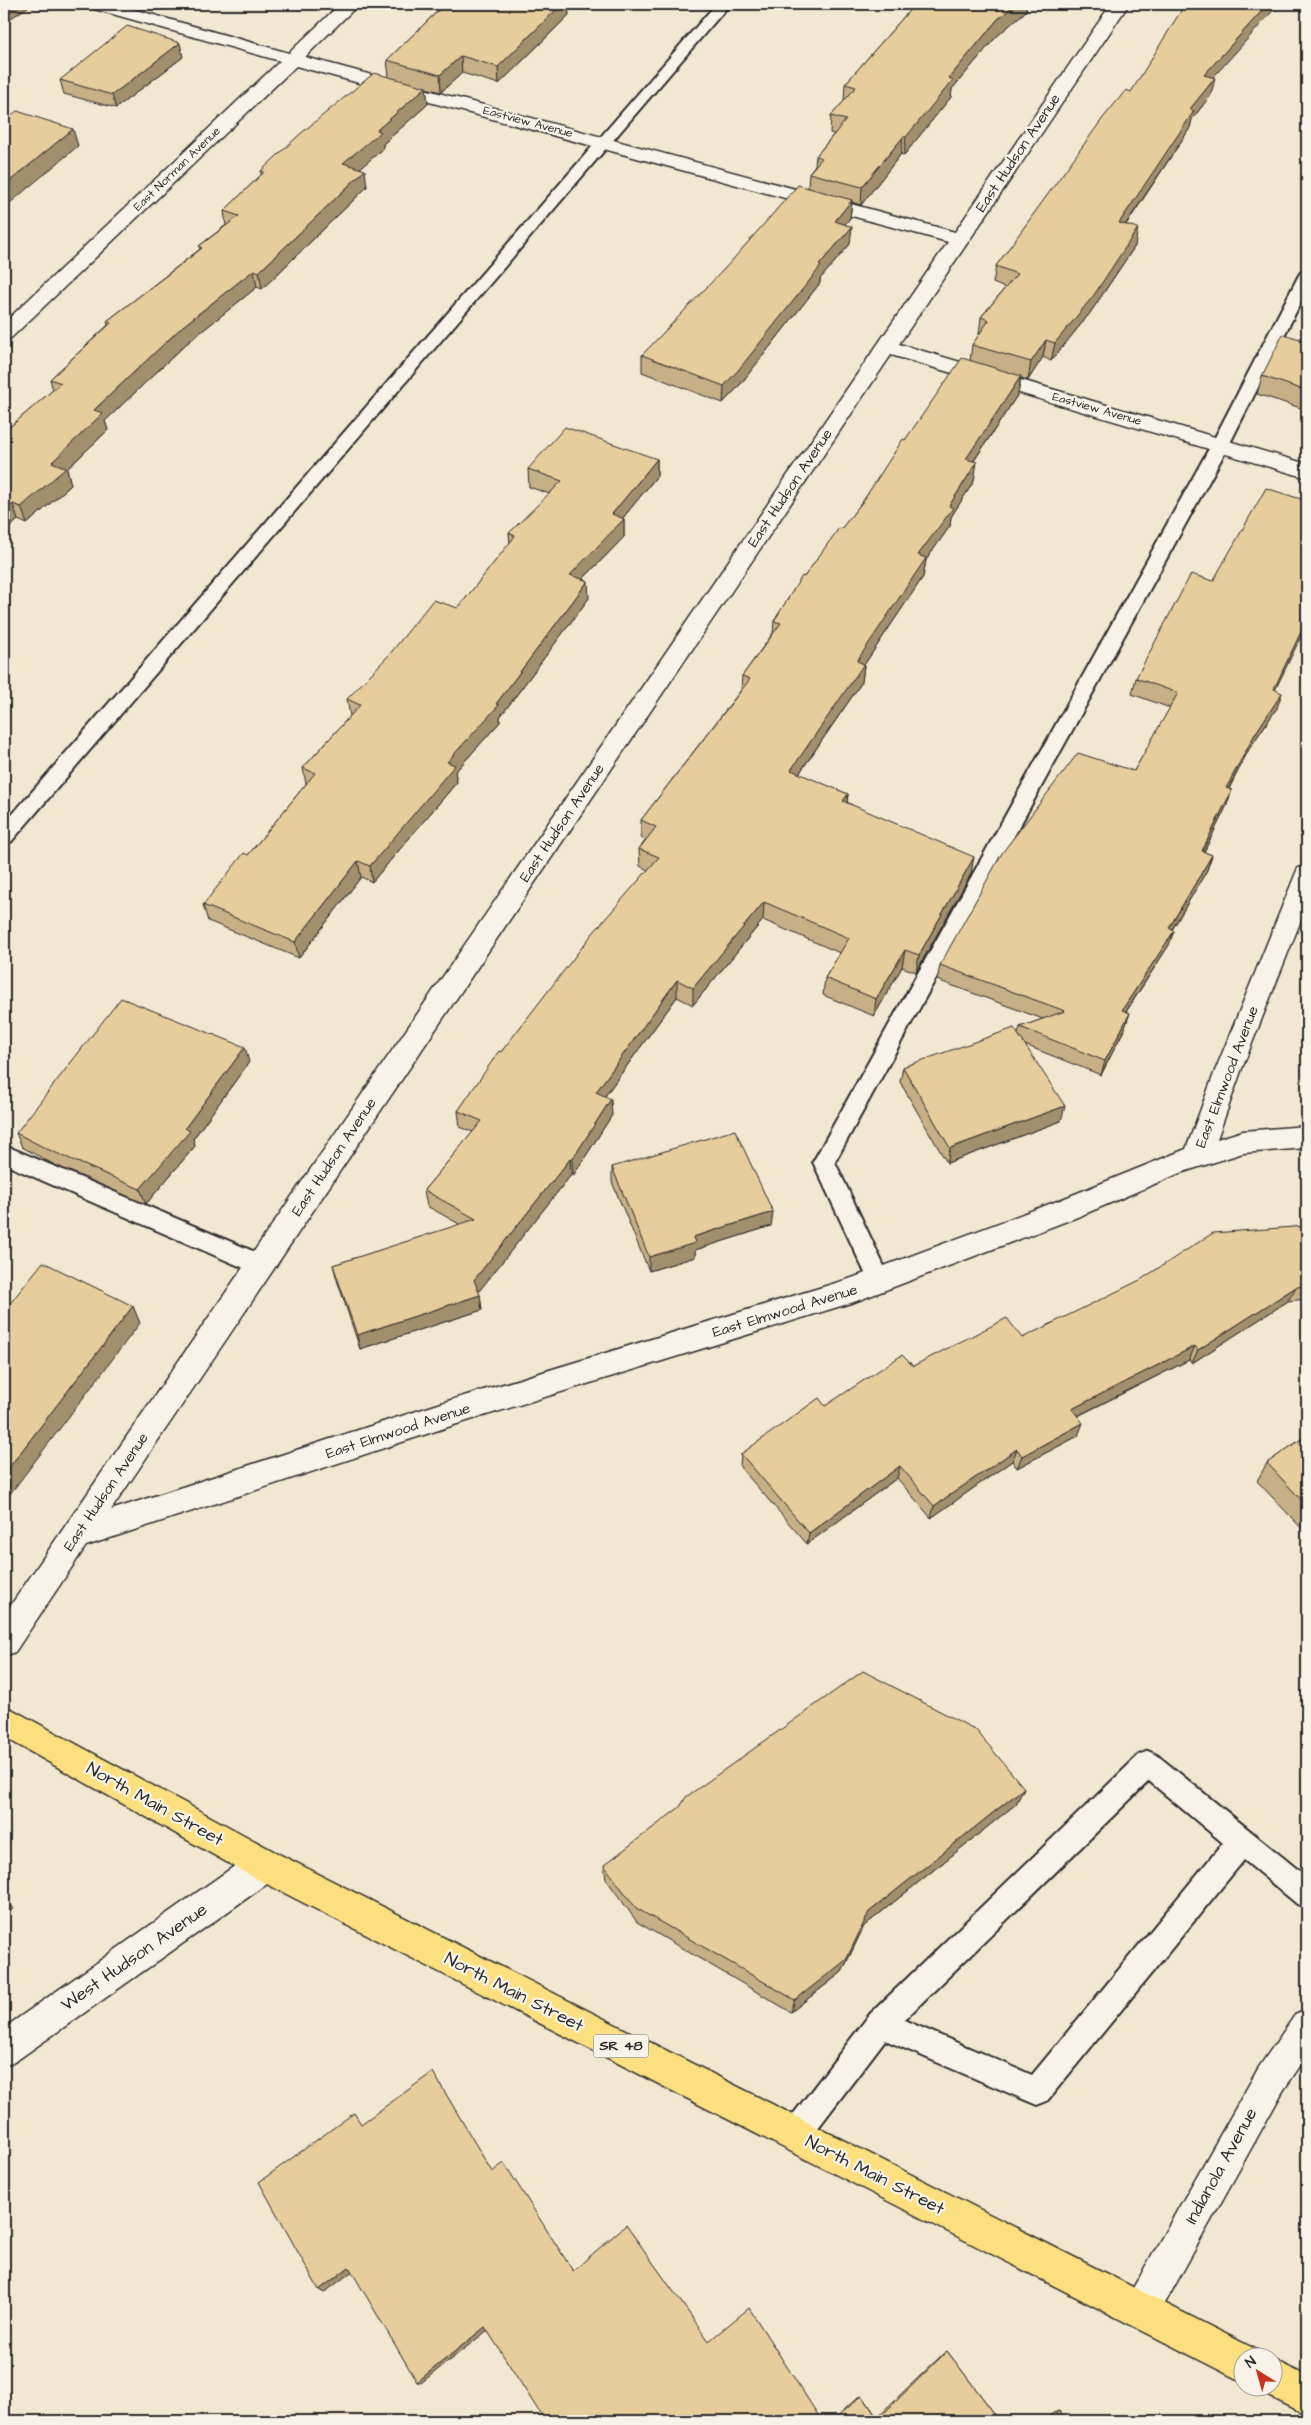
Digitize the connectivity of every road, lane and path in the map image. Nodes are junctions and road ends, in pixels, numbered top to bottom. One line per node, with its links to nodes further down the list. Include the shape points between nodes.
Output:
1 (97, 4): 5 (street, Eastview Avenue)
2 (350, 4): 5 (street, East Norman Avenue)
3 (723, 4): 6 (lane)
4 (1120, 4): 7 (street, East Hudson Avenue)
5 (292, 59): 6 (street, Eastview Avenue); 9 (street, East Norman Avenue)
6 (602, 142): 7 (street, Eastview Avenue); 13 (lane)
7 (960, 239): 10 (street, East Hudson Avenue)
8 (1307, 275): 11 (lane)
9 (4, 334)
10 (886, 347): 11 (street, Eastview Avenue); 18 (street, East Hudson Avenue)
11 (1220, 445): 12 (street, Eastview Avenue); 19 (lane, via 824,1162)
12 (1307, 471)
13 (4, 837)
14 (1307, 875): 17 (street, East Elmwood Avenue)
15 (1307, 1138): 17 (street, via 1243,1142)
16 (4, 1154): 18 (lane)
17 (1197, 1157): 19 (street, East Elmwood Avenue)
18 (261, 1265): 20 (street, East Hudson Avenue)
19 (880, 1281): 20 (street, East Elmwood Avenue, via 454,1412)
20 (77, 1535): 21 (street, East Hudson Avenue)
21 (4, 1641)
22 (4, 1720): 24 (main road, North Main Street / SR 48)
23 (1242, 1841): 25 (lane); 26 (lane, via 1037,2091); 26 (lane, via 1148,1764)
24 (265, 1865): 28 (street, West Hudson Avenue); 29 (main road, North Main Street / SR 48)
25 (1307, 1894)
26 (880, 2024): 29 (lane)
27 (1307, 2027): 30 (street, Indianola Avenue, via 1271,2078)
28 (4, 2049)
29 (795, 2135): 30 (main road, North Main Street / SR 48)
30 (1141, 2310): 31 (main road, North Main Street / SR 48)
31 (1234, 2358)
32 (1284, 2384): 33 (main road)
33 (1307, 2396)

